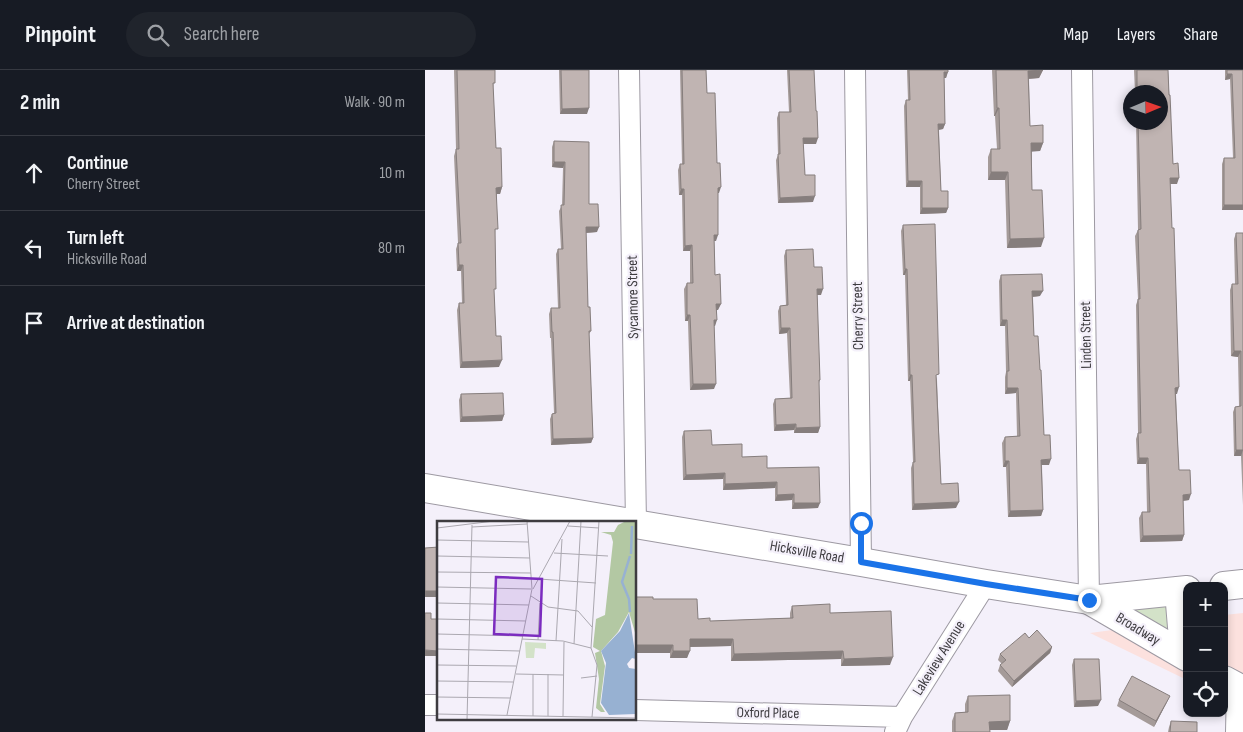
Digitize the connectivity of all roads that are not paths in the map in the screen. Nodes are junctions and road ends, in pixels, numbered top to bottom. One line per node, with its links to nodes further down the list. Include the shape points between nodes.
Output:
1 (629, 70): 6 (street, Sycamore Street)
2 (855, 70): 8 (street, Cherry Street)
3 (1082, 70): 13 (street, Linden Street)
4 (425, 488): 5 (main road, Hicksville Road)
5 (620, 521)
6 (632, 521)
7 (636, 524): 8 (main road, Hicksville Road)
8 (861, 562): 9 (main road, Hicksville Road)
9 (986, 584): 13 (main road, Hicksville Road); 18 (street, Lakeview Avenue)
10 (1243, 584): 11 (main road)
11 (1228, 586)
12 (1183, 591): 13 (main road, Hicksville Road); 14 (main road, Broadway)
13 (1089, 600): 15 (main road, Broadway)
14 (1183, 630)
15 (1183, 656)
16 (1235, 686): 19 (street)
17 (636, 710): 18 (street, Oxford Place)
18 (898, 724)
19 (1235, 732)

